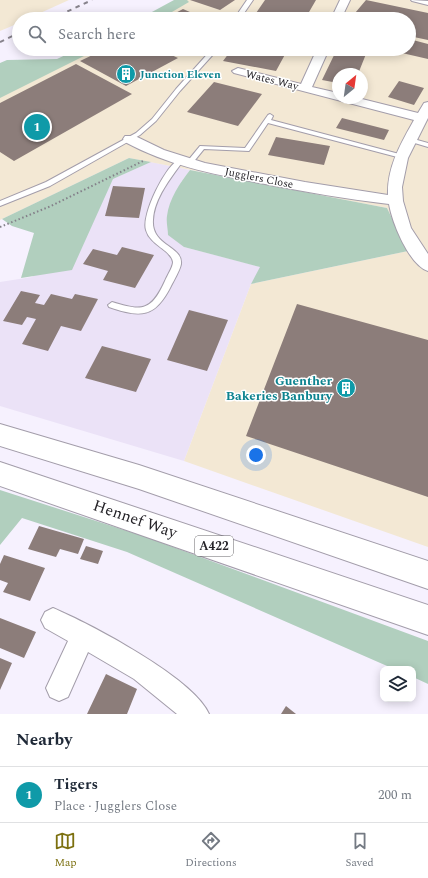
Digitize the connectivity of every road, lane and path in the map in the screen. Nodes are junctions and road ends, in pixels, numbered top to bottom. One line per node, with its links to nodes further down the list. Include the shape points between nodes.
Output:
1 (250, 0): 5 (lane)
2 (345, 0): 6 (street)
3 (414, 0): 4 (lane)
4 (428, 3)
5 (242, 12)
6 (339, 12)
7 (209, 56): 14 (lane, via 154,120)
8 (320, 56): 10 (street, Wates Way)
9 (238, 71): 10 (street, Wates Way)
10 (306, 88): 11 (street, Wates Way)
11 (332, 95)
12 (368, 102): 13 (street)
13 (425, 112): 15 (street)
14 (130, 139): 17 (street, Jugglers Close); 21 (lane, via 48,184)
15 (410, 140): 16 (lane); 18 (street)
16 (428, 145)
17 (158, 153): 19 (street, Jugglers Close); 22 (path, via 51,206)
18 (401, 156): 19 (lane, via 269,118 247,150 202,147); 20 (street, via 395,177)
19 (185, 162): 20 (street, Jugglers Close, via 341,193); 24 (lane, via 159,190 151,211 149,225 152,237 175,255 177,264 160,298 153,306 142,311)
20 (394, 200): 23 (street, via 407,234)
21 (0, 204)
22 (0, 227)
23 (428, 265)
24 (112, 306)
25 (0, 435): 27 (highway, via 139,477)
26 (0, 474): 29 (highway, Hennef Way / A422)
27 (428, 574)
28 (53, 620): 30 (street)
29 (428, 620)
30 (83, 636): 31 (street); 32 (street, via 114,651 152,675)
31 (59, 688)
32 (196, 714)

